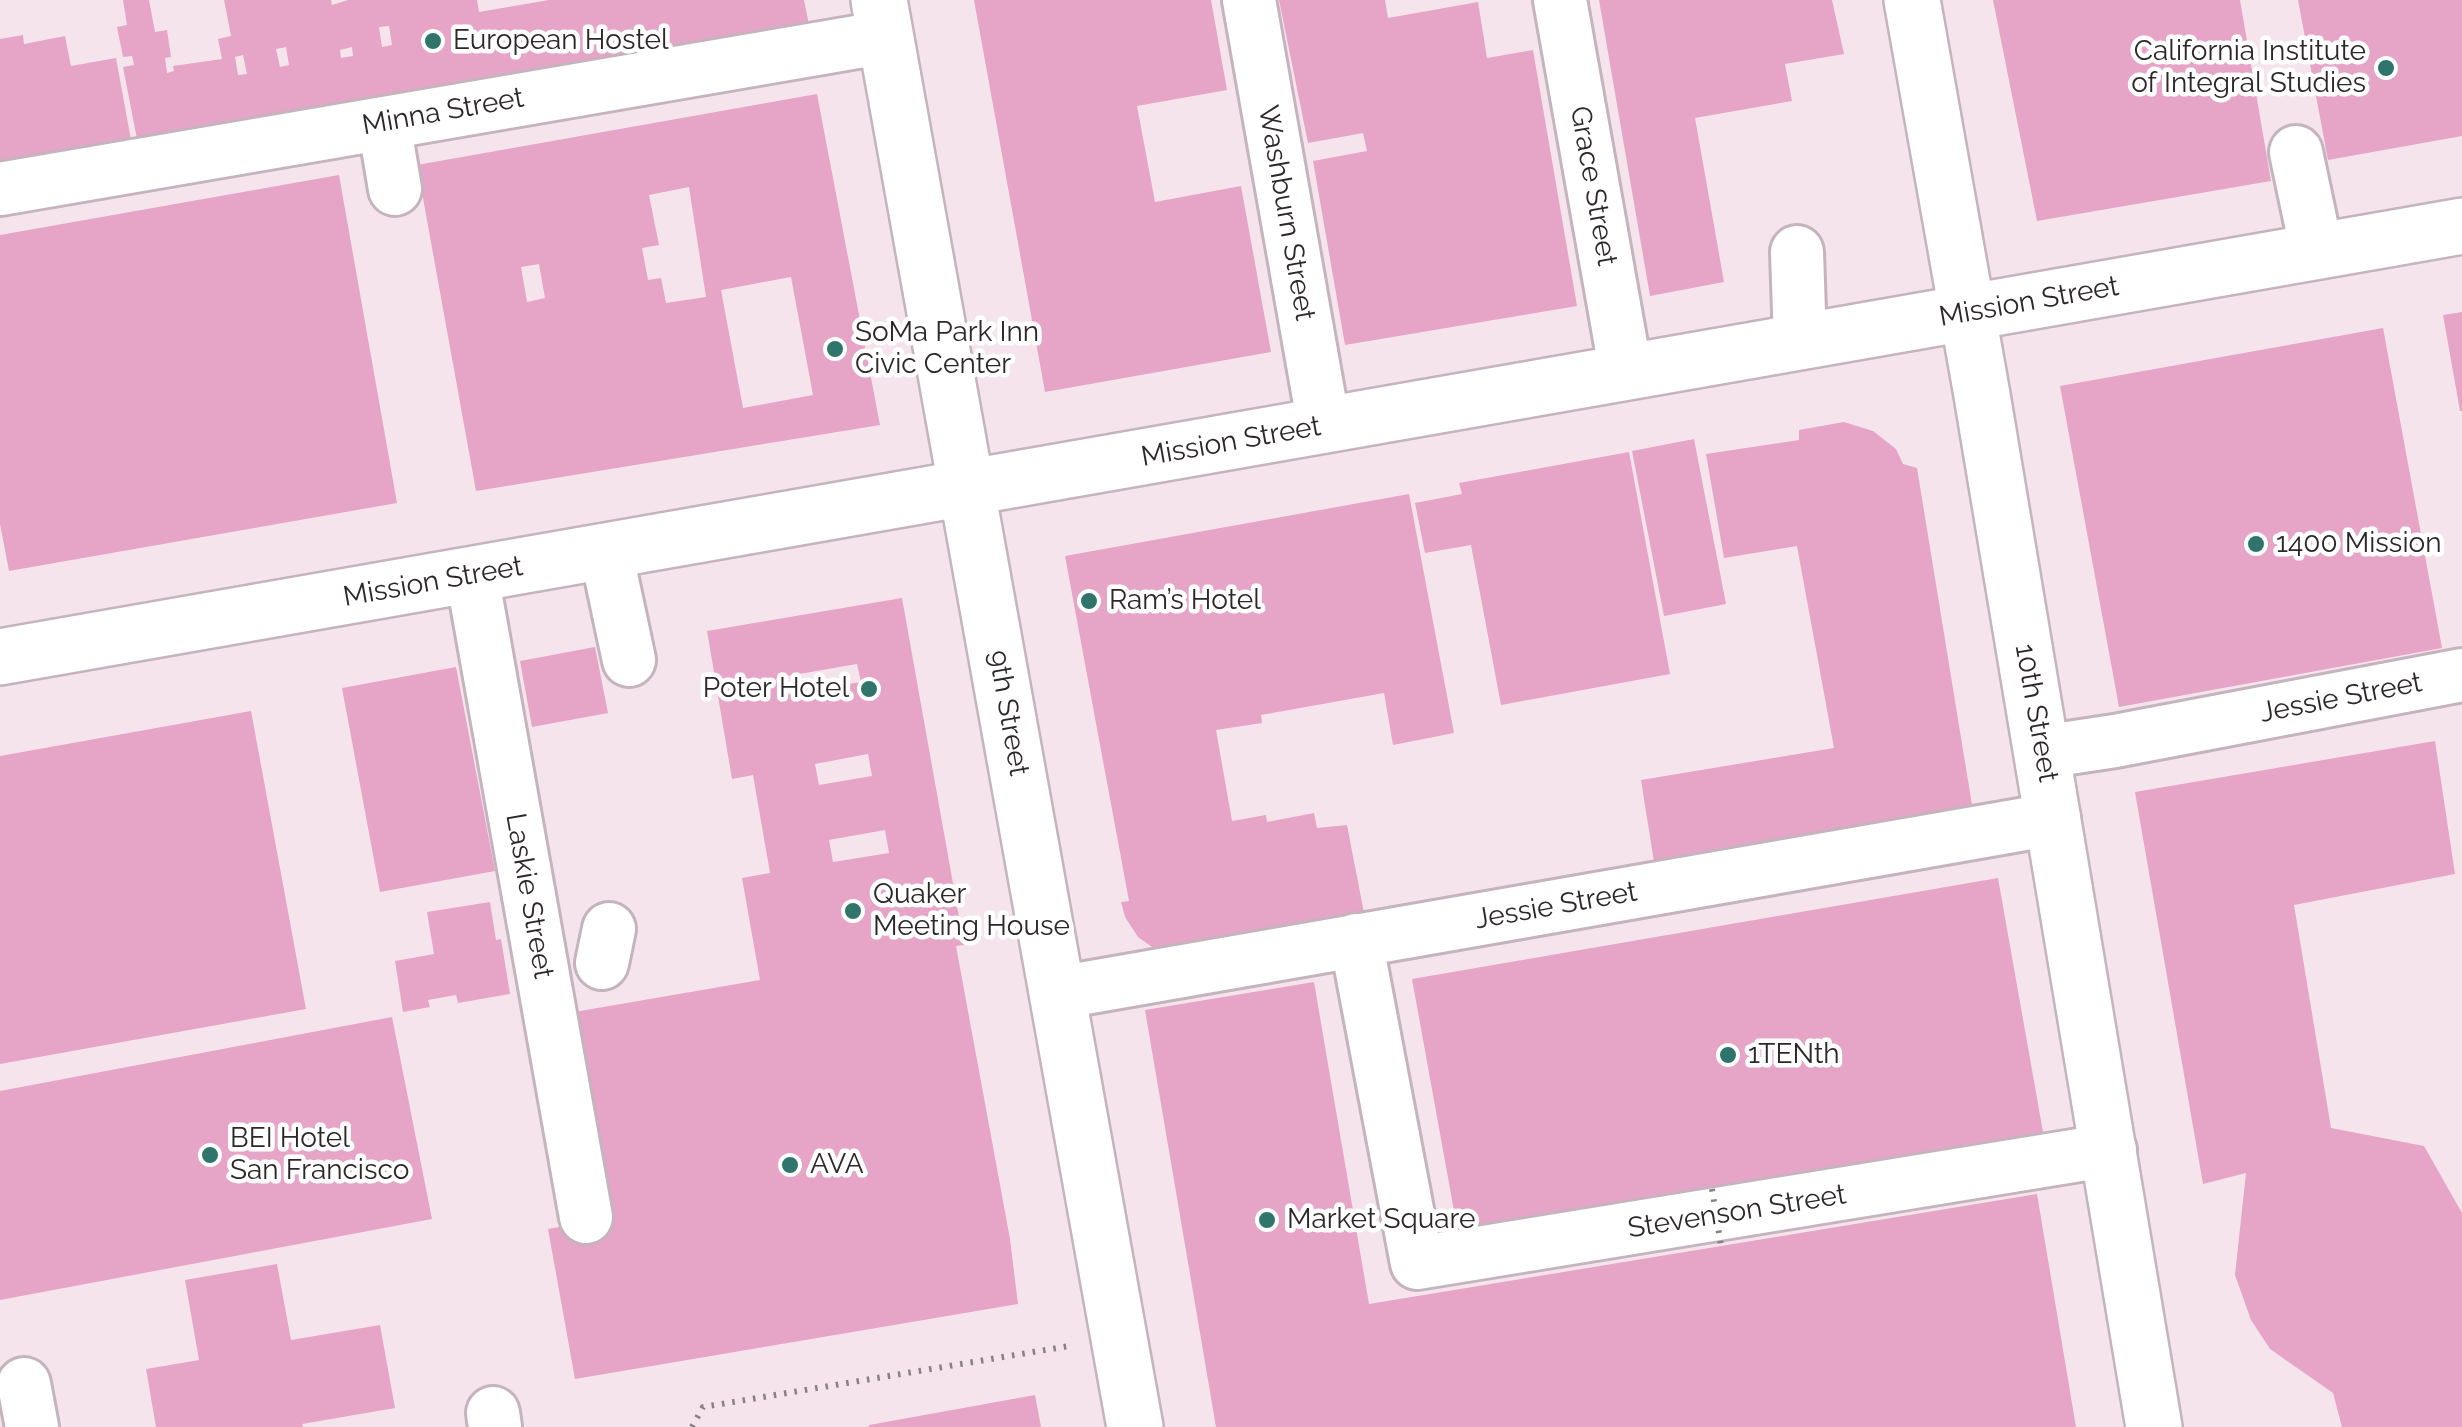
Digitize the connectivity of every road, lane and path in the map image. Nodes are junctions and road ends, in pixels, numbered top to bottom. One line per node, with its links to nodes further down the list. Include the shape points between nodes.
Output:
1 (1249, 0): 15 (street, Washburn Street)
2 (1560, 0): 14 (street, Grace Street)
3 (1912, 0): 12 (main road, 10th Street)
4 (882, 18): 5 (street, Minna Street); 16 (main road, 9th Street)
5 (384, 122): 7 (street, Minna Street); 8 (street)
6 (2296, 152): 11 (street)
7 (0, 189)
8 (395, 189)
9 (2462, 226): 11 (main road, Mission Street)
10 (1798, 252): 13 (street)
11 (2317, 252): 12 (main road, Mission Street)
12 (1968, 313): 13 (main road, Mission Street); 22 (main road, 10th Street)
13 (1800, 342): 14 (main road, Mission Street)
14 (1626, 372): 15 (main road, Mission Street)
15 (1324, 426): 16 (main road, Mission Street)
16 (967, 488): 17 (main road, Mission Street); 25 (main road, 9th Street)
17 (606, 552): 18 (main road, Mission Street); 20 (street)
18 (472, 575): 19 (main road, Mission Street); 28 (street, Laskie Street, via 505,890)
19 (0, 658)
20 (629, 660)
21 (2462, 675): 22 (street, Jessie Street)
22 (2042, 752): 23 (main road, 10th Street)
23 (2054, 818): 24 (street, Jessie Street); 26 (main road, 10th Street)
24 (1356, 940): 25 (street, Jessie Street); 26 (street, Stevenson Street, via 1417,1264)
25 (1058, 992): 30 (main road, 9th Street)
26 (2110, 1150): 33 (main road, 10th Street)
27 (1712, 1189): 29 (path, bridge)
28 (586, 1216)
29 (1721, 1246)
30 (1120, 1339): 31 (path, via 703,1408); 32 (main road, 9th Street)
31 (692, 1427)
32 (1136, 1427)
33 (2154, 1427)

